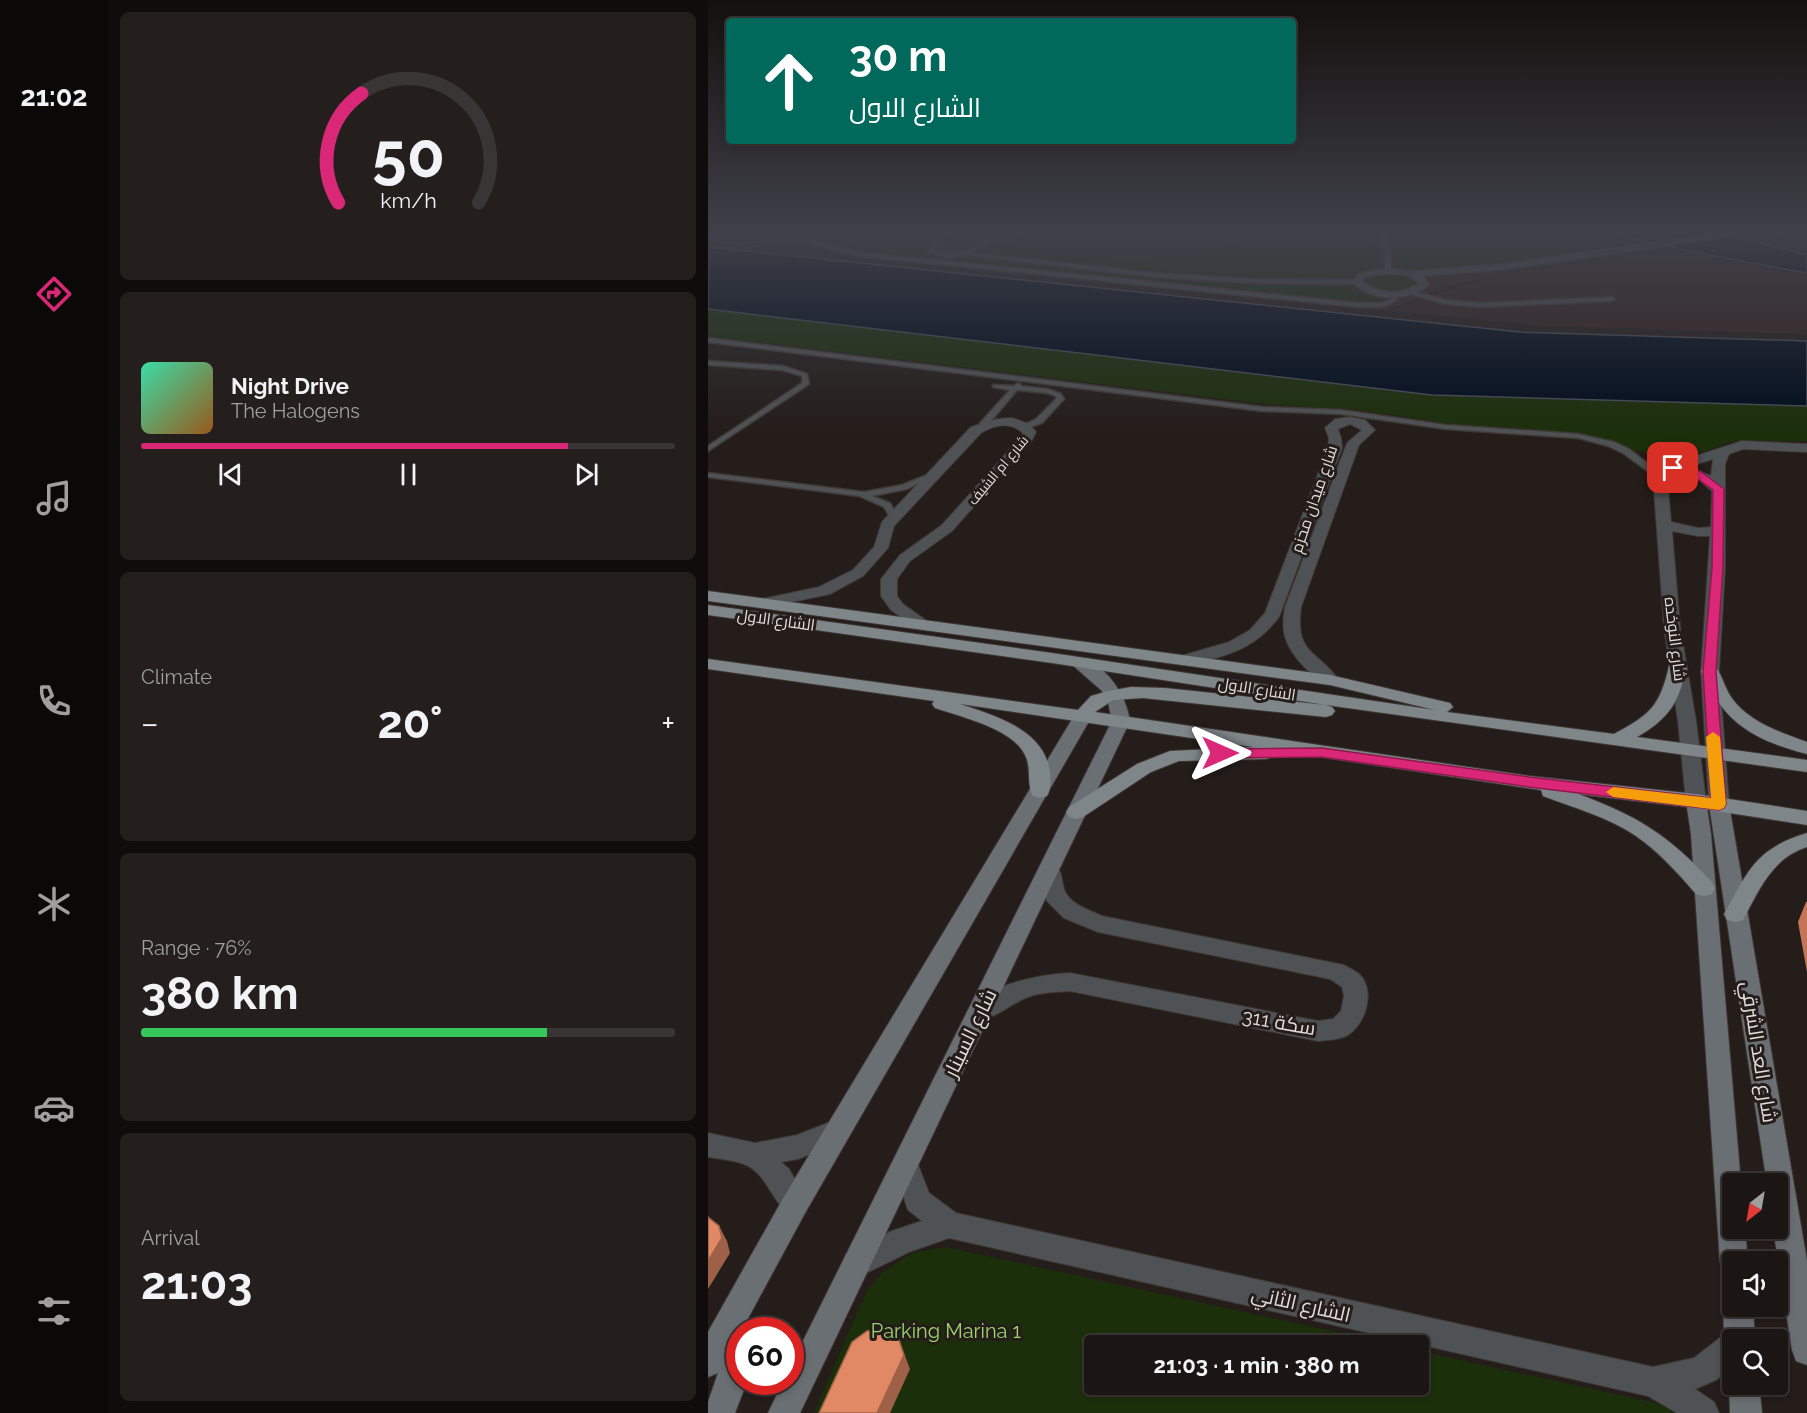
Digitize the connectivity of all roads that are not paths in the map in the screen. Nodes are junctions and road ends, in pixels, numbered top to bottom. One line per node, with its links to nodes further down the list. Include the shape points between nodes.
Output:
1 (1298, 299): 2 (lane, via 1358,305 1385,305)
2 (1394, 299)
3 (1434, 299): 4 (lane, via 1480,306)
4 (1612, 299)
5 (708, 340): 7 (lane)
6 (708, 363): 13 (lane, via 783,368 805,375 806,384)
7 (1021, 379): 9 (lane); 16 (lane, via 1262,409 1341,412 1446,427 1578,436 1611,444)
8 (995, 386): 9 (lane)
9 (1016, 388): 10 (lane); 11 (lane, via 1059,395 1060,399 1039,421)
10 (983, 425): 11 (street, شارع ام الشيف, via 1009,422); 15 (street)
11 (1026, 427): 24 (street, شارع ام الشيف, via 1030,432 1026,439 947,528)
12 (1807, 448): 14 (street, via 1742,445)
13 (708, 449)
14 (1724, 450): 16 (street); 18 (street, شارع النوخده, via 1716,469)
15 (937, 472): 19 (lane, via 904,487); 20 (street)
16 (1666, 472): 18 (street, via 1697,473); 21 (street, شارع النوخده)
17 (708, 475): 19 (lane)
18 (1718, 489): 22 (street, شارع النوخده)
19 (861, 494): 20 (lane, via 887,505)
20 (894, 517): 23 (street, via 887,525)
21 (1664, 525): 22 (street, via 1698,532); 32 (street, شارع النوخده)
22 (1718, 531): 33 (street, شارع النوخده)
23 (880, 548): 24 (street); 26 (street, via 858,573 836,586 799,598)
24 (912, 552): 28 (street, شارع ام الشيف, via 889,579 889,596 897,607)
25 (708, 596): 26 (main road)
26 (763, 603): 28 (main road)
27 (708, 610): 30 (main road, الشارع الاول)
28 (921, 624): 29 (main road)
29 (1187, 660): 34 (main road); 34 (street, شارع ميدان محزم, via 1238,646 1264,627 1273,614 1335,448 1331,428 1352,420 1369,429 1353,442 1290,622 1294,644)
30 (1078, 662): 36 (street, via 1105,682); 37 (main road, الشارع الاول)
31 (708, 664): 35 (main road)
32 (1678, 666): 41 (main road, via 1665,708 1656,718); 43 (street, شارع النوخده)
33 (1710, 671): 42 (main road, via 1726,704 1747,722); 45 (street, شارع النوخده)
34 (1330, 680): 40 (main road)
35 (920, 694): 38 (main road); 48 (main road, via 1022,738 1039,765)
36 (1114, 695): 37 (main road, via 1165,693 1348,714); 38 (main road, via 1091,705); 39 (street)
37 (1406, 712): 40 (main road, الشارع الاول)
38 (1083, 716): 39 (main road); 48 (street)
39 (1121, 722): 44 (main road); 50 (street, شارع السينار)
40 (1521, 727): 41 (main road, الشارع الاول)
41 (1616, 741): 43 (main road, الشارع الاول)
42 (1807, 748)
43 (1690, 749): 45 (main road, الشارع الاول); 49 (street, شارع النوخده)
44 (1322, 753): 47 (main road); 50 (main road, via 1177,755 1144,768)
45 (1714, 753): 46 (main road, الشارع الاول); 49 (street, شارع العد الشرقي)
46 (1807, 766)
47 (1529, 782): 49 (main road); 54 (main road, via 1642,830 1671,852)
48 (1040, 791): 57 (street)
49 (1707, 803): 51 (main road); 54 (street, شارع العد الشرقي); 55 (street, شارع العد الشرقي)
50 (1076, 812): 53 (street, شارع السينار)
51 (1807, 818)
52 (1807, 840): 55 (main road, via 1768,858)
53 (1050, 871): 56 (street, شارع السينار); 56 (street, سكة 311, via 1055,895 1072,912 1098,924 1336,971 1352,982 1356,996 1352,1016 1339,1028 1318,1031 1070,982 1038,983)
54 (1704, 888): 63 (street, شارع العد الشرقي)
55 (1735, 914): 67 (street, شارع العد الشرقي)
56 (981, 1011): 60 (street, شارع السينار)
57 (838, 1131): 59 (street, via 798,1147); 61 (street)
58 (708, 1145): 59 (street)
59 (755, 1155): 61 (street, via 779,1178)
60 (906, 1166): 62 (street, الشارع الثاني, via 918,1201); 64 (street, شارع السينار)
61 (795, 1204): 65 (street)
62 (949, 1225): 64 (street, via 902,1241); 70 (street, الشارع الثاني)
63 (1733, 1251)
64 (856, 1264): 74 (street, شارع السينار)
65 (733, 1317)
66 (726, 1329): 69 (street)
67 (1806, 1341)
68 (1722, 1359): 70 (street, الشارع الثاني, via 1692,1376)
69 (708, 1362)
70 (1653, 1382): 75 (street, الشارع الثاني)
71 (726, 1394): 73 (street)
72 (1745, 1395): 76 (street)
73 (719, 1413)
74 (784, 1413)
75 (1703, 1413)
76 (1746, 1413)

